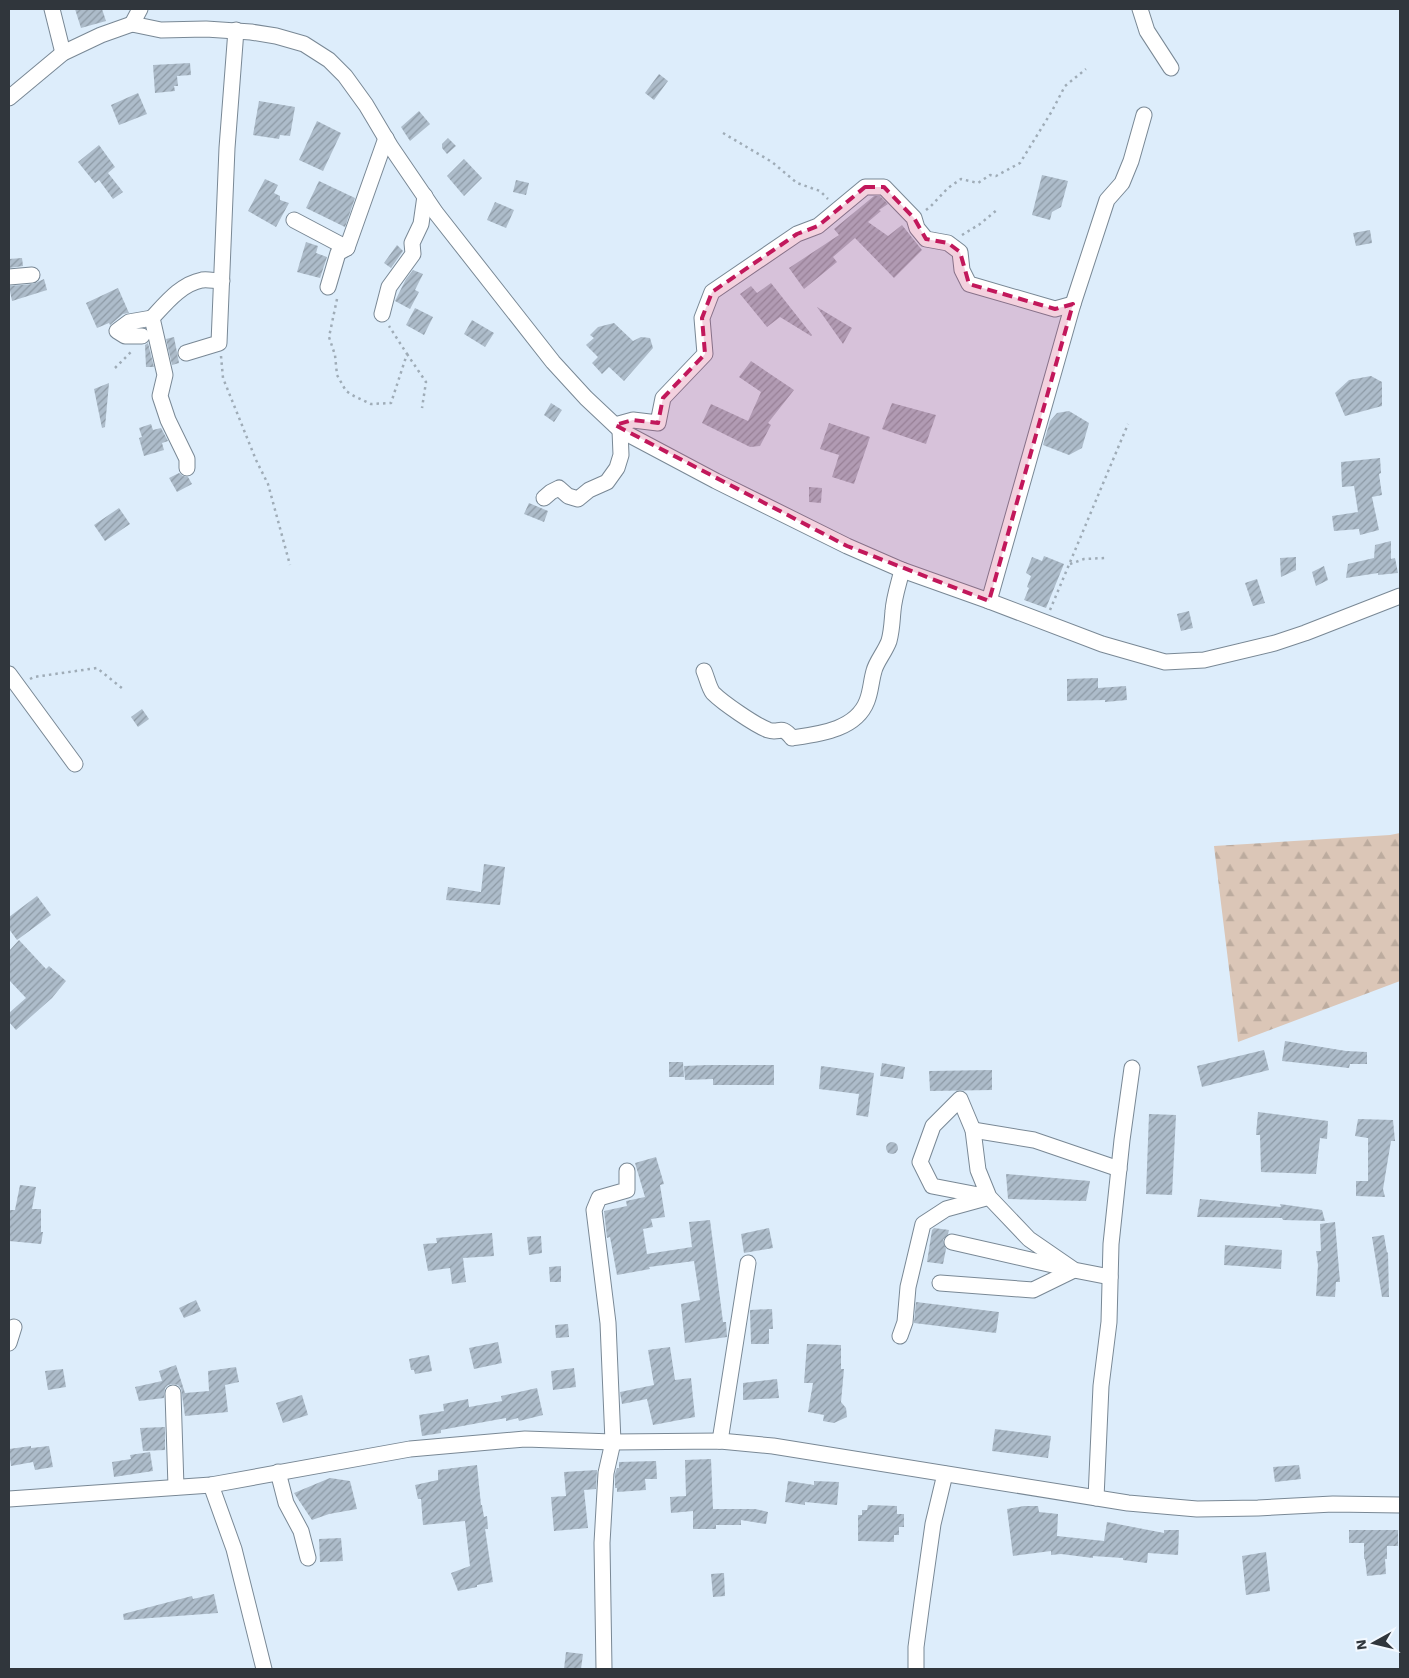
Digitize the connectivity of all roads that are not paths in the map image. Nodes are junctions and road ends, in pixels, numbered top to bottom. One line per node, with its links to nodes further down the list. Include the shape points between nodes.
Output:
1 (52, 9): 6 (street)
2 (140, 9): 4 (street)
3 (1140, 9): 7 (street, via 1147,31)
4 (132, 24): 5 (street, via 160,30); 6 (street)
5 (236, 30): 10 (street, via 304,44 329,60 345,76); 16 (street)
6 (63, 53): 8 (street)
7 (1172, 68)
8 (9, 98)
9 (1144, 115): 18 (street, via 1122,183 1107,200)
10 (386, 138): 11 (street); 13 (street)
11 (425, 196): 19 (street, via 420,224 412,243 413,254 389,287); 24 (street, via 553,362)
12 (294, 220): 13 (street)
13 (348, 248): 17 (street, via 338,253)
14 (32, 275): 15 (street)
15 (9, 277)
16 (222, 281): 20 (street, via 202,280 186,286); 22 (street, via 219,342)
17 (328, 287)
18 (1074, 304): 23 (street, via 1055,310 969,284 962,270 960,252 948,243 926,239 914,218 884,187 865,187 818,226 797,234 712,292 702,318 705,354 663,398); 30 (street)
19 (382, 314)
20 (152, 318): 21 (street, via 129,322 117,331 125,336); 26 (street, via 165,375 160,396 187,459)
21 (142, 336)
22 (186, 353)
23 (658, 423): 24 (street, via 633,420); 25 (street)
24 (617, 427): 25 (street); 27 (street, via 621,455 607,482 578,499 559,488)
25 (648, 445): 28 (street)
26 (187, 468)
27 (544, 498)
28 (902, 570): 30 (street); 31 (street, via 893,625 874,670 867,701 862,712 844,726 792,738 780,729 770,731 712,692)
29 (1400, 596): 30 (street, via 1275,643 1189,662 1165,662 1140,656)
30 (989, 601)
31 (704, 671)
32 (13, 680): 33 (street)
33 (75, 764)
34 (1132, 1068): 36 (street)
35 (973, 1130): 36 (street, via 1034,1140); 38 (street, via 978,1170); 38 (street, via 960,1099 933,1126 920,1162 932,1186)
36 (1119, 1169): 42 (street)
37 (627, 1171): 51 (street, via 627,1190 599,1198 594,1210 608,1323)
38 (989, 1196): 41 (street, via 1029,1239); 45 (street, via 946,1209 923,1224)
39 (952, 1242): 41 (street)
40 (748, 1263): 50 (street)
41 (1074, 1270): 42 (street); 43 (street, via 1033,1290)
42 (1110, 1277): 56 (street)
43 (940, 1283)
44 (14, 1327): 46 (street)
45 (900, 1336)
46 (9, 1343)
47 (9, 1352): 48 (street)
48 (9, 1358)
49 (173, 1393): 55 (street)
50 (720, 1441): 51 (street); 53 (street, via 773,1446)
51 (613, 1442): 52 (street, via 525,1439 449,1445); 61 (street, via 606,1473 602,1543)
52 (278, 1472): 54 (street); 59 (street, via 286,1503 301,1531)
53 (945, 1474): 56 (street); 62 (street, via 933,1524 916,1647)
54 (210, 1485): 55 (street); 60 (street, via 234,1549)
55 (176, 1487): 57 (street)
56 (1096, 1498): 58 (street, via 1197,1509)
57 (9, 1499)
58 (1400, 1505)
59 (308, 1558)
60 (264, 1669)
61 (604, 1669)
62 (916, 1669)

